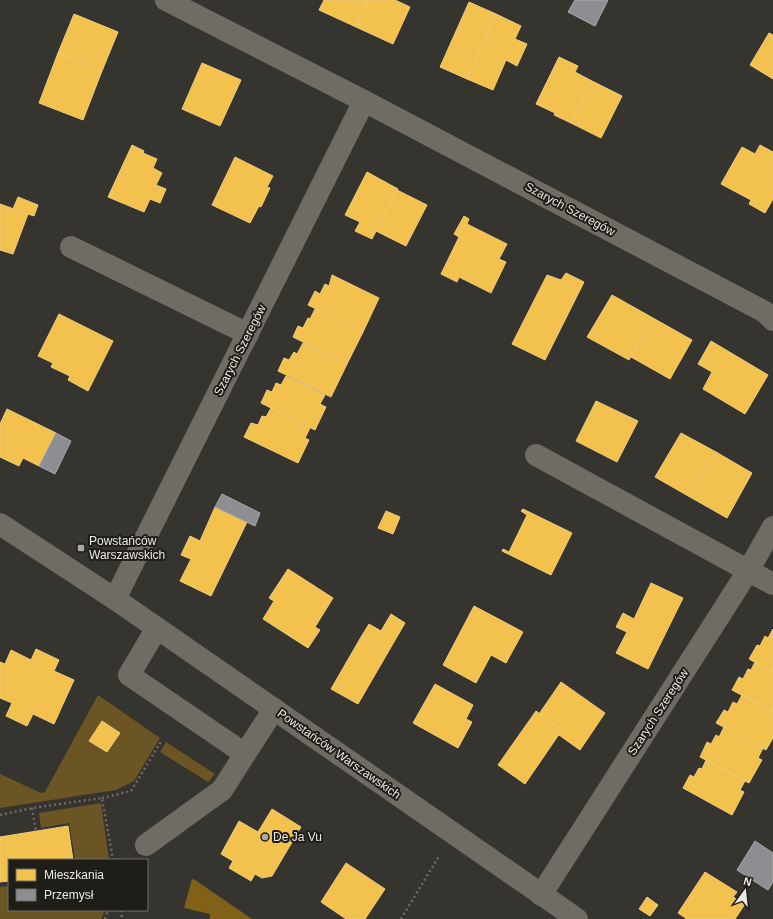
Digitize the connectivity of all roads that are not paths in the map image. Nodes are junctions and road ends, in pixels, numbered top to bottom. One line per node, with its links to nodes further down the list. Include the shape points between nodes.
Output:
1 (166, 0): 2 (street, Szarych Szeregów)
2 (364, 101): 4 (street, Szarych Szeregów, via 765,312); 5 (street, Szarych Szeregów)
3 (72, 247): 5 (street)
4 (773, 320)
5 (248, 334): 11 (street, Szarych Szeregów)
6 (536, 455): 9 (street)
7 (0, 524): 11 (street, Powstańców Warszawskich)
8 (773, 527): 9 (street, Szarych Szeregów)
9 (748, 571): 10 (street); 16 (street, Szarych Szeregów)
10 (773, 584)
11 (115, 599): 12 (street, Powstańców Warszawskich)
12 (157, 628): 13 (street, Powstańców Warszawskich); 14 (street, via 129,675)
13 (274, 709): 14 (street); 16 (street, Powstańców Warszawskich)
14 (245, 754): 15 (street, via 222,790)
15 (146, 845)
16 (541, 895): 17 (street, Powstańców Warszawskich)
17 (577, 919)

